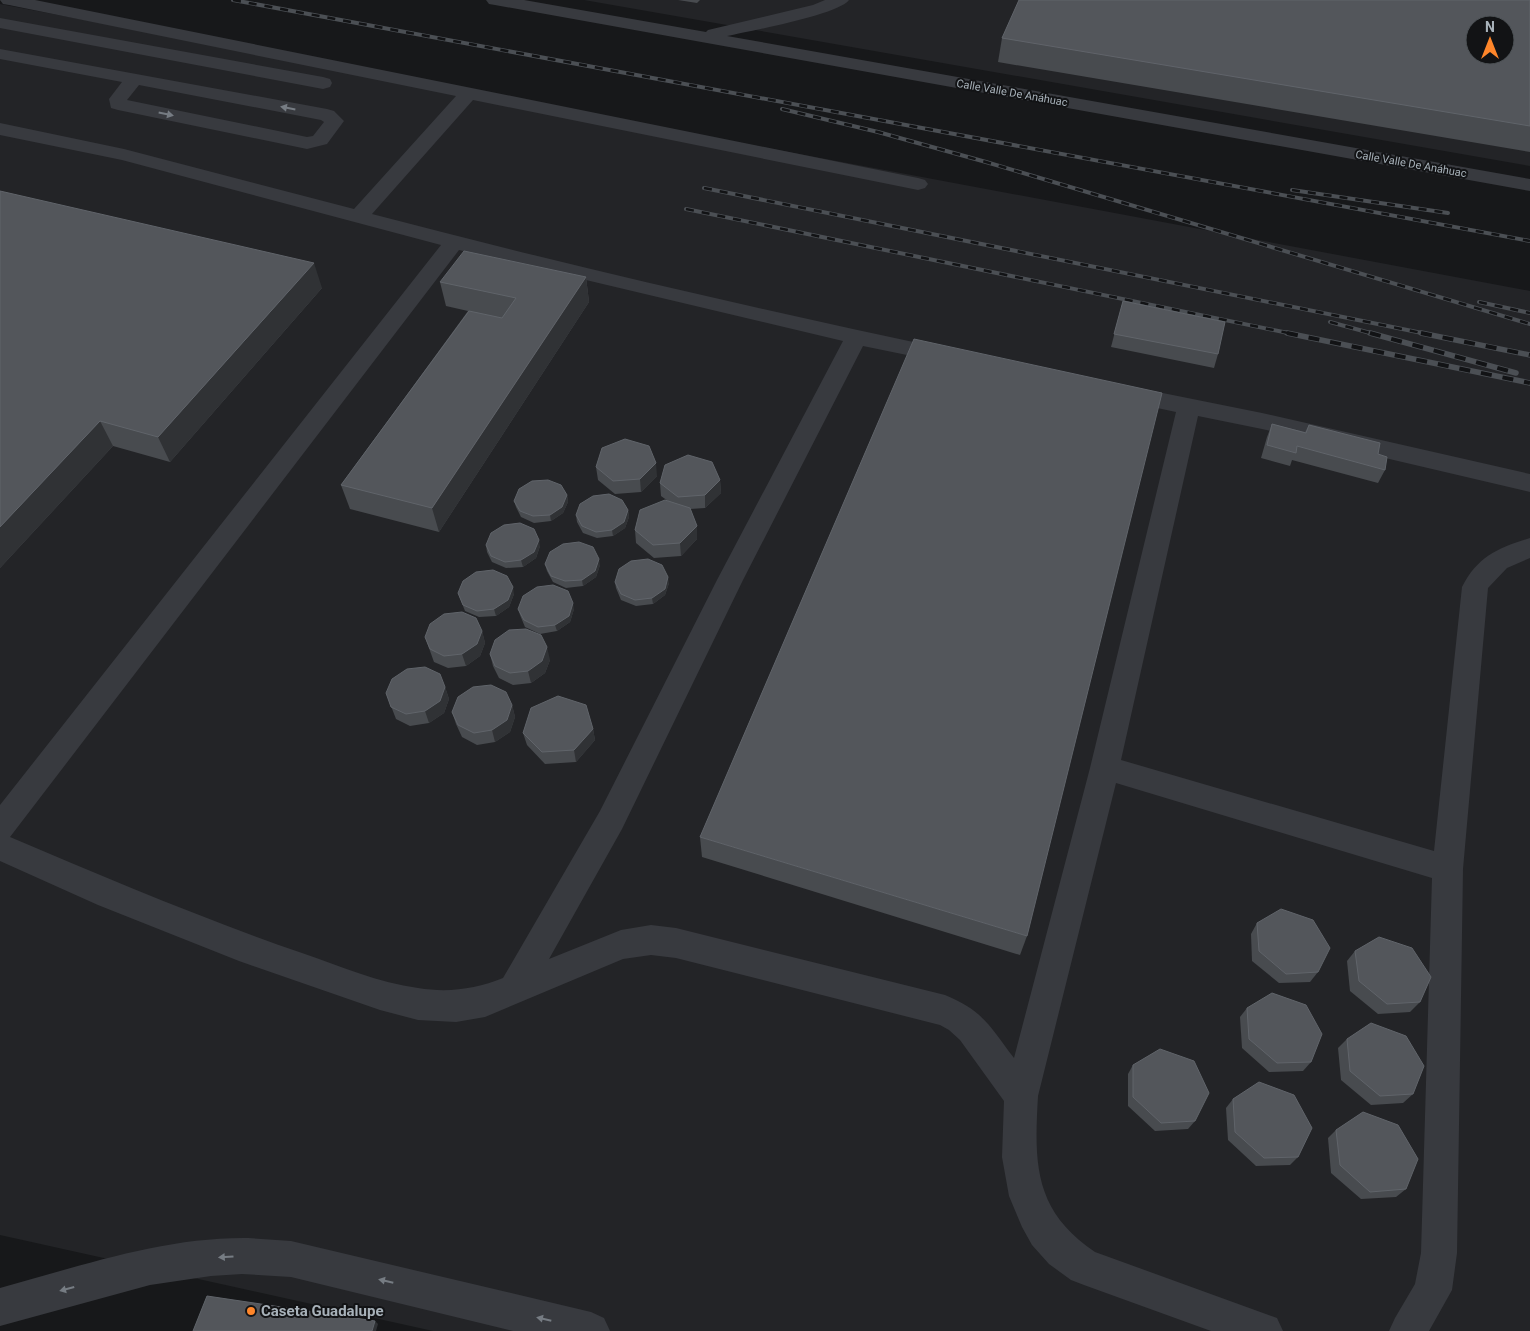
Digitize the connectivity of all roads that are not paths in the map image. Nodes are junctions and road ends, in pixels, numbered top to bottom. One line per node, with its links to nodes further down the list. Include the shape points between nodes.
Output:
1 (9, 0): 9 (street)
2 (495, 0): 5 (street, Calle Valle De Anáhuac)
3 (840, 0): 5 (street, via 819,9)
4 (0, 23): 8 (street)
5 (704, 36): 12 (street, Calle Valle De Anáhuac)
6 (0, 54): 7 (street)
7 (134, 79): 7 (street, one-way to 7, via 118,99 118,104 307,143 320,140 334,121 327,116)
8 (343, 87)
9 (468, 94): 11 (street); 13 (street)
10 (0, 129): 13 (street, via 124,155)
11 (918, 184)
12 (1530, 185)
13 (358, 218): 14 (street)
14 (454, 242): 15 (street); 22 (street)
15 (856, 337): 16 (street); 25 (street, via 611,820)
16 (961, 359)
17 (1103, 389): 18 (street)
18 (1189, 406): 19 (street); 21 (street)
19 (1530, 483)
20 (1530, 548): 24 (street, via 1496,562 1486,570 1475,587)
21 (1105, 768): 24 (street); 26 (street)
22 (0, 828)
23 (0, 847): 25 (street, via 109,895 239,946 380,995 418,1004 456,1006 485,1001)
24 (1448, 869): 30 (street, via 1439,1253 1433,1290)
25 (515, 988): 26 (street, via 620,945 651,940 676,943 945,1011 972,1029)
26 (1021, 1096): 29 (street, via 1017,1137 1021,1175 1031,1206 1060,1250 1084,1267)
27 (0, 1307): 28 (street, one-way to 27, via 291,1259 242,1256 192,1259 142,1269)
28 (591, 1331)
29 (1264, 1331)
30 (1408, 1331)

